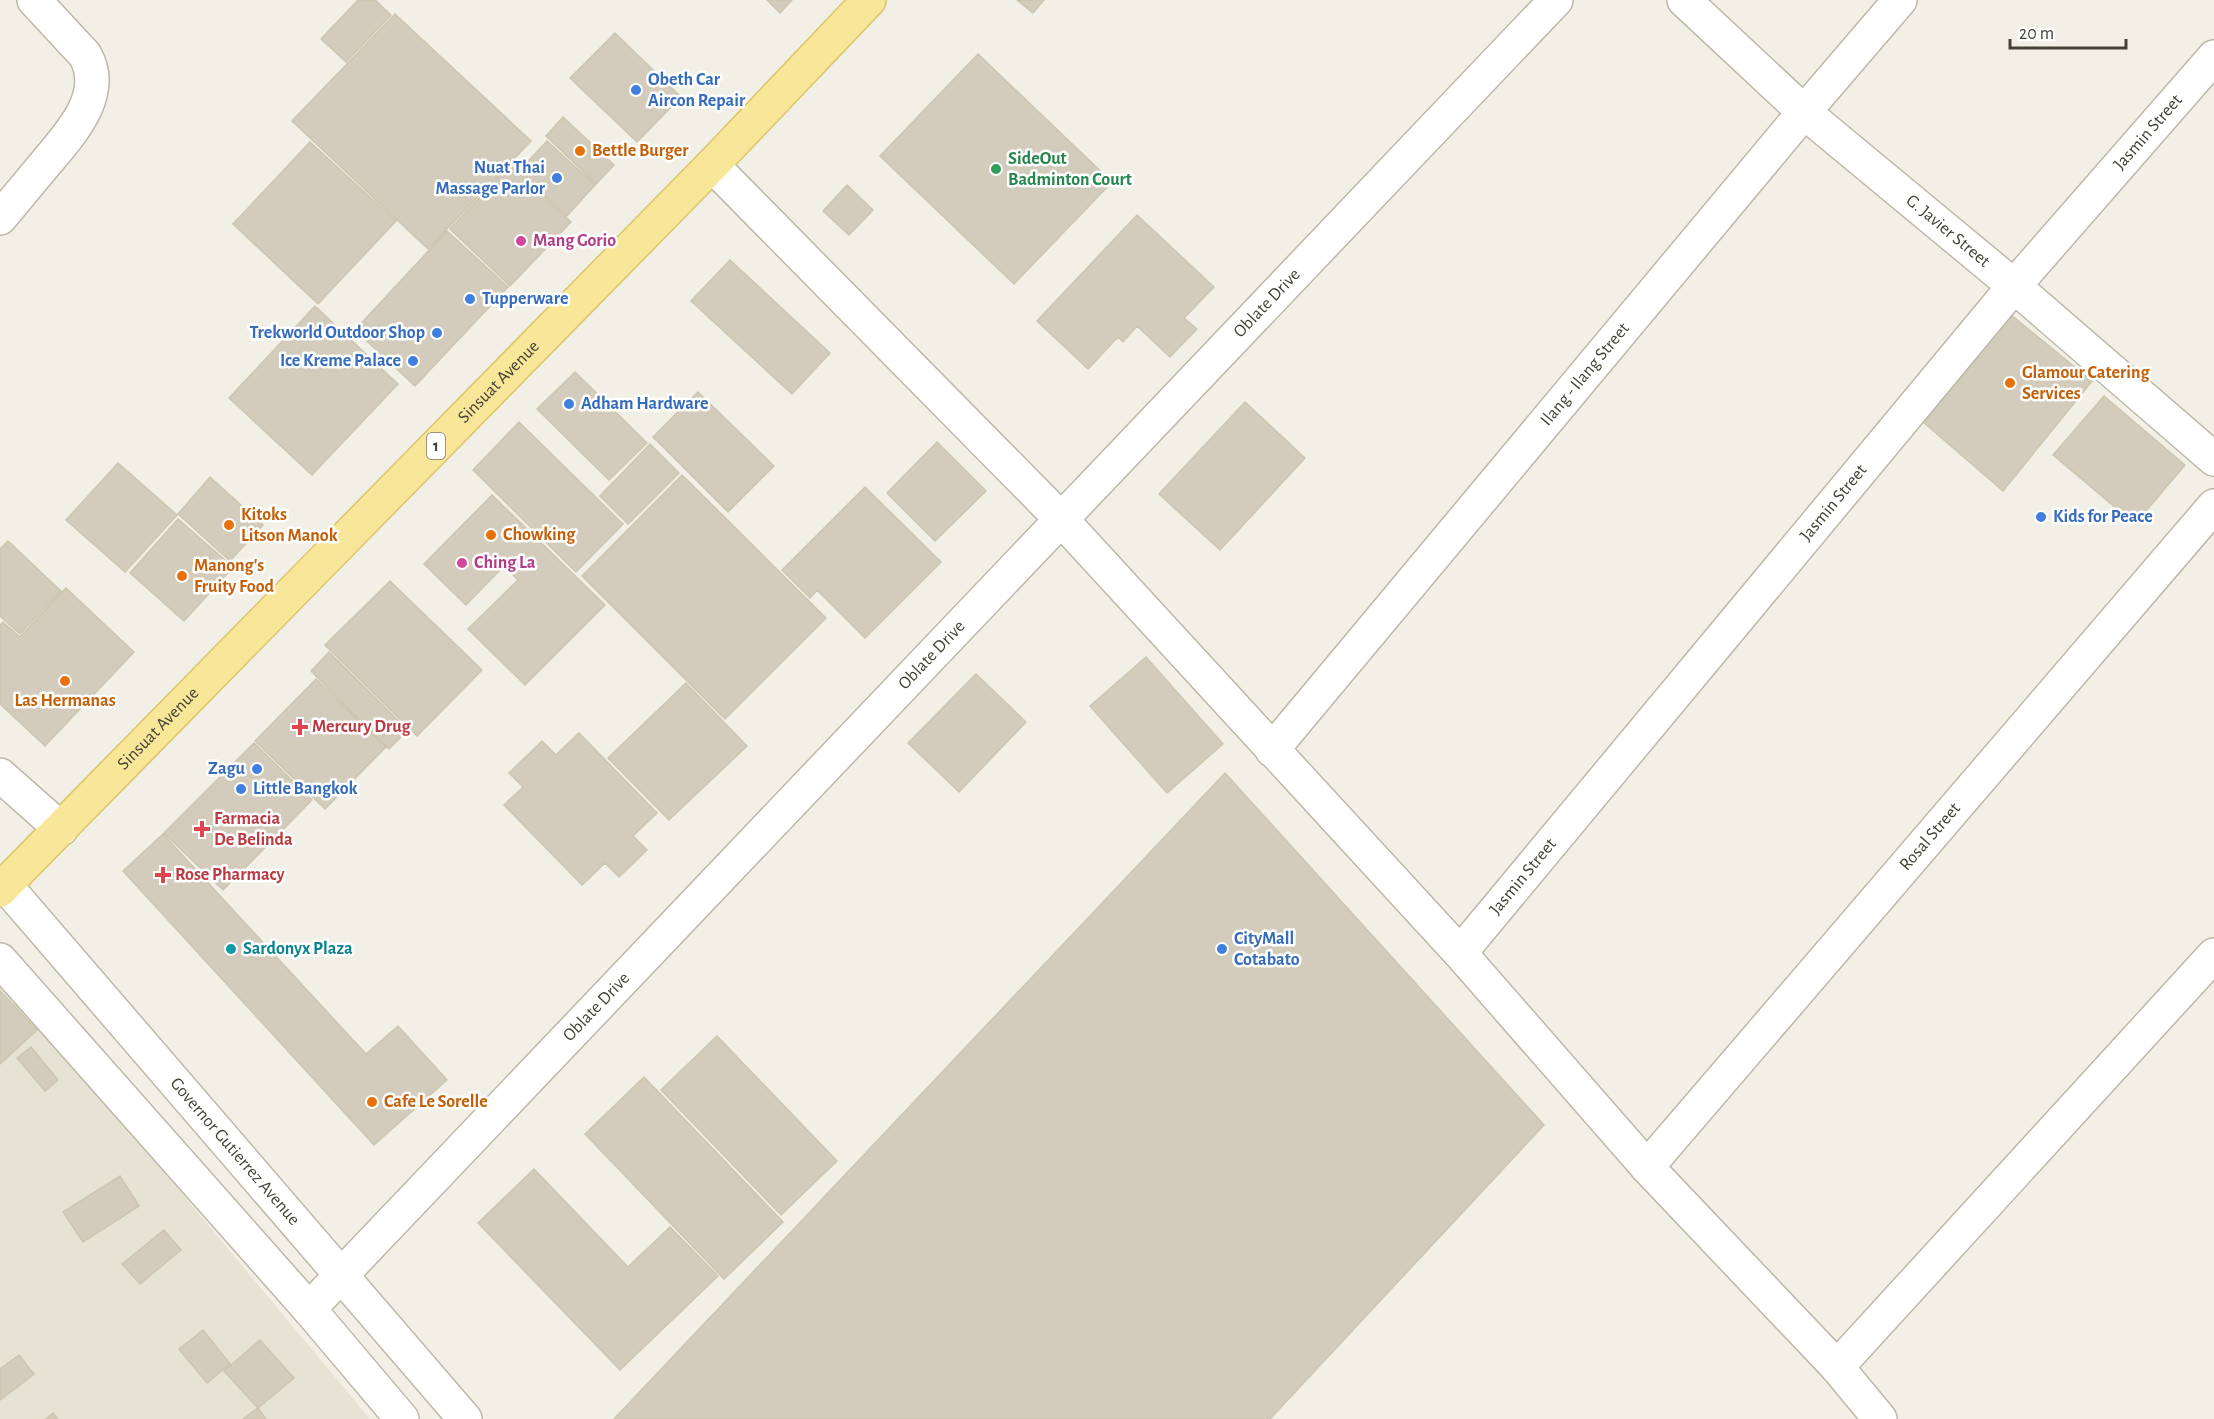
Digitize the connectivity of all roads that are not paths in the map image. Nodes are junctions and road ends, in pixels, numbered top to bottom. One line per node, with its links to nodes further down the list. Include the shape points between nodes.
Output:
1 (33, 0): 9 (street, via 85,55 91,66 92,87 75,128)
2 (869, 0): 8 (main road, Sinsuat Avenue / 1)
3 (1556, 0): 13 (street, Oblate Drive)
4 (1684, 0): 7 (street, G. Javier Street)
5 (1900, 0): 7 (street, Ilang - Ilang Street)
6 (2214, 57): 10 (street, Jasmin Street)
7 (1804, 112): 10 (street, G. Javier Street); 14 (street, Ilang - Ilang Street)
8 (712, 165): 13 (street); 16 (main road, Sinsuat Avenue / 1)
9 (0, 218)
10 (2014, 286): 11 (street, G. Javier Street); 18 (street, Jasmin Street)
11 (2214, 459)
12 (2214, 506): 21 (street, Rosal Street)
13 (1061, 519): 14 (street); 22 (street, Oblate Drive)
14 (1272, 750): 18 (street)
15 (0, 775): 16 (street)
16 (61, 829): 17 (main road, Sinsuat Avenue / 1)
17 (3, 888): 22 (street, Governor Gutierrez Avenue)
18 (1460, 953): 21 (street)
19 (2214, 955): 24 (street)
20 (0, 960): 23 (street)
21 (1647, 1167): 24 (street)
22 (341, 1276): 23 (street, Oblate Drive); 26 (street, Governor Gutierrez Avenue)
23 (309, 1309): 25 (street)
24 (1837, 1367): 27 (street)
25 (402, 1419)
26 (465, 1419)
27 (1880, 1419)

